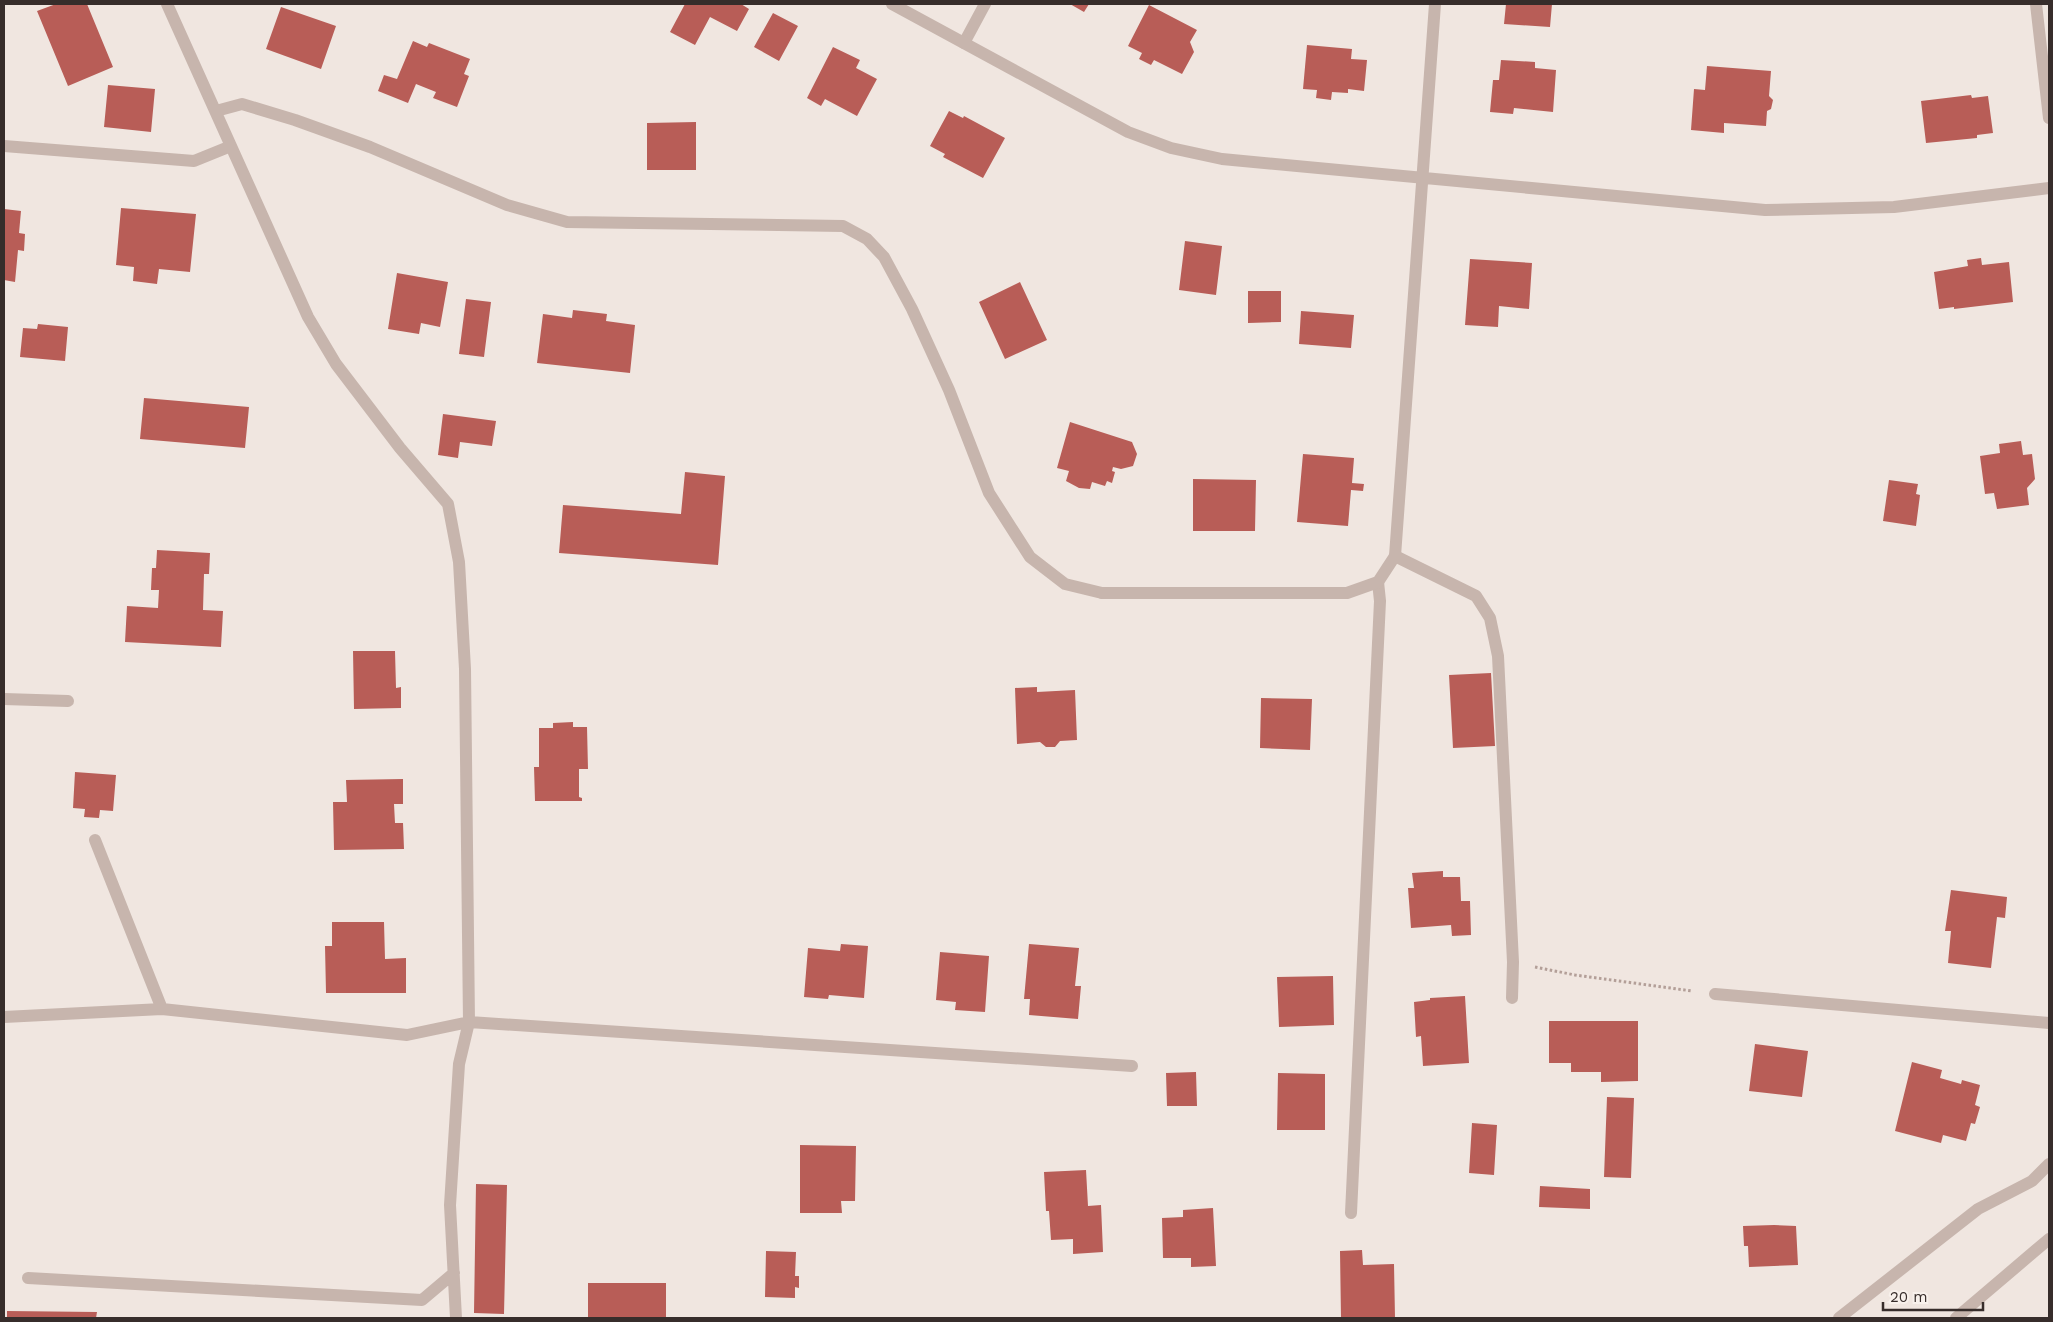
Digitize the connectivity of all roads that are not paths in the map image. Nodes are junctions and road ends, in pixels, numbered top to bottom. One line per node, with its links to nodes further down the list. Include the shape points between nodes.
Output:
1 (168, 4): 7 (street)
2 (892, 4): 6 (street)
3 (985, 4): 6 (street)
4 (1435, 4): 11 (street)
5 (2036, 4): 8 (street)
6 (964, 43): 11 (street, via 1128,132 1170,148 1222,158)
7 (216, 111): 10 (street); 14 (street, via 242,104 295,120 370,147 507,205 567,222 842,226 867,238 884,257 949,390 989,492 1030,557 1065,584 1102,593 1347,593)
8 (2049, 118)
9 (4, 146): 10 (street, via 194,162)
10 (231, 146): 22 (street, via 308,317 331,356 400,448 448,504 459,562 465,669)
11 (1422, 177): 12 (street, via 1765,210 1894,207); 13 (street)
12 (2049, 188)
13 (1395, 556): 14 (street); 19 (street, via 1476,596 1490,618 1498,656)
14 (1378, 582): 26 (street, via 1380,601)
15 (4, 699): 16 (street)
16 (68, 702)
17 (95, 840): 20 (street)
18 (1715, 994): 23 (street)
19 (1512, 998)
20 (162, 1009): 21 (street); 22 (street, via 407,1035)
21 (4, 1017)
22 (469, 1022): 24 (street); 28 (street, via 459,1064 450,1205)
23 (2049, 1023)
24 (1132, 1066)
25 (2049, 1164): 31 (street, via 2032,1181 1978,1209)
26 (1350, 1213)
27 (2049, 1239): 32 (street)
28 (454, 1273): 29 (street, via 422,1300); 30 (street)
29 (28, 1278)
30 (456, 1318)
31 (1839, 1318)
32 (1956, 1318)

